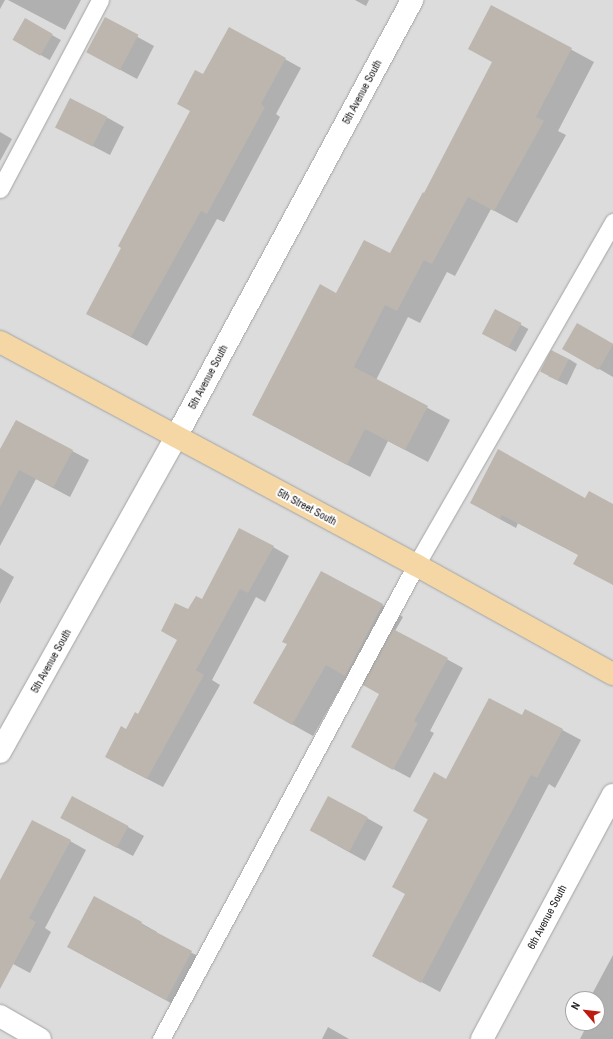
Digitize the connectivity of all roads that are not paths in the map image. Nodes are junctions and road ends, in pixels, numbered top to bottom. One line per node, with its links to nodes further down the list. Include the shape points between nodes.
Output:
1 (100, 0): 3 (lane)
2 (412, 0): 6 (street, 5th Avenue South)
3 (0, 189)
4 (613, 222): 7 (lane)
5 (0, 342): 6 (main road, 5th Street South)
6 (176, 437): 7 (main road, 5th Street South); 9 (street, 5th Avenue South)
7 (416, 565): 8 (main road, 5th Street South); 13 (lane)
8 (613, 674)
9 (0, 752)
10 (613, 795): 14 (street, 6th Avenue South)
11 (0, 1016): 12 (street)
12 (40, 1039)
13 (161, 1039)
14 (482, 1039)

